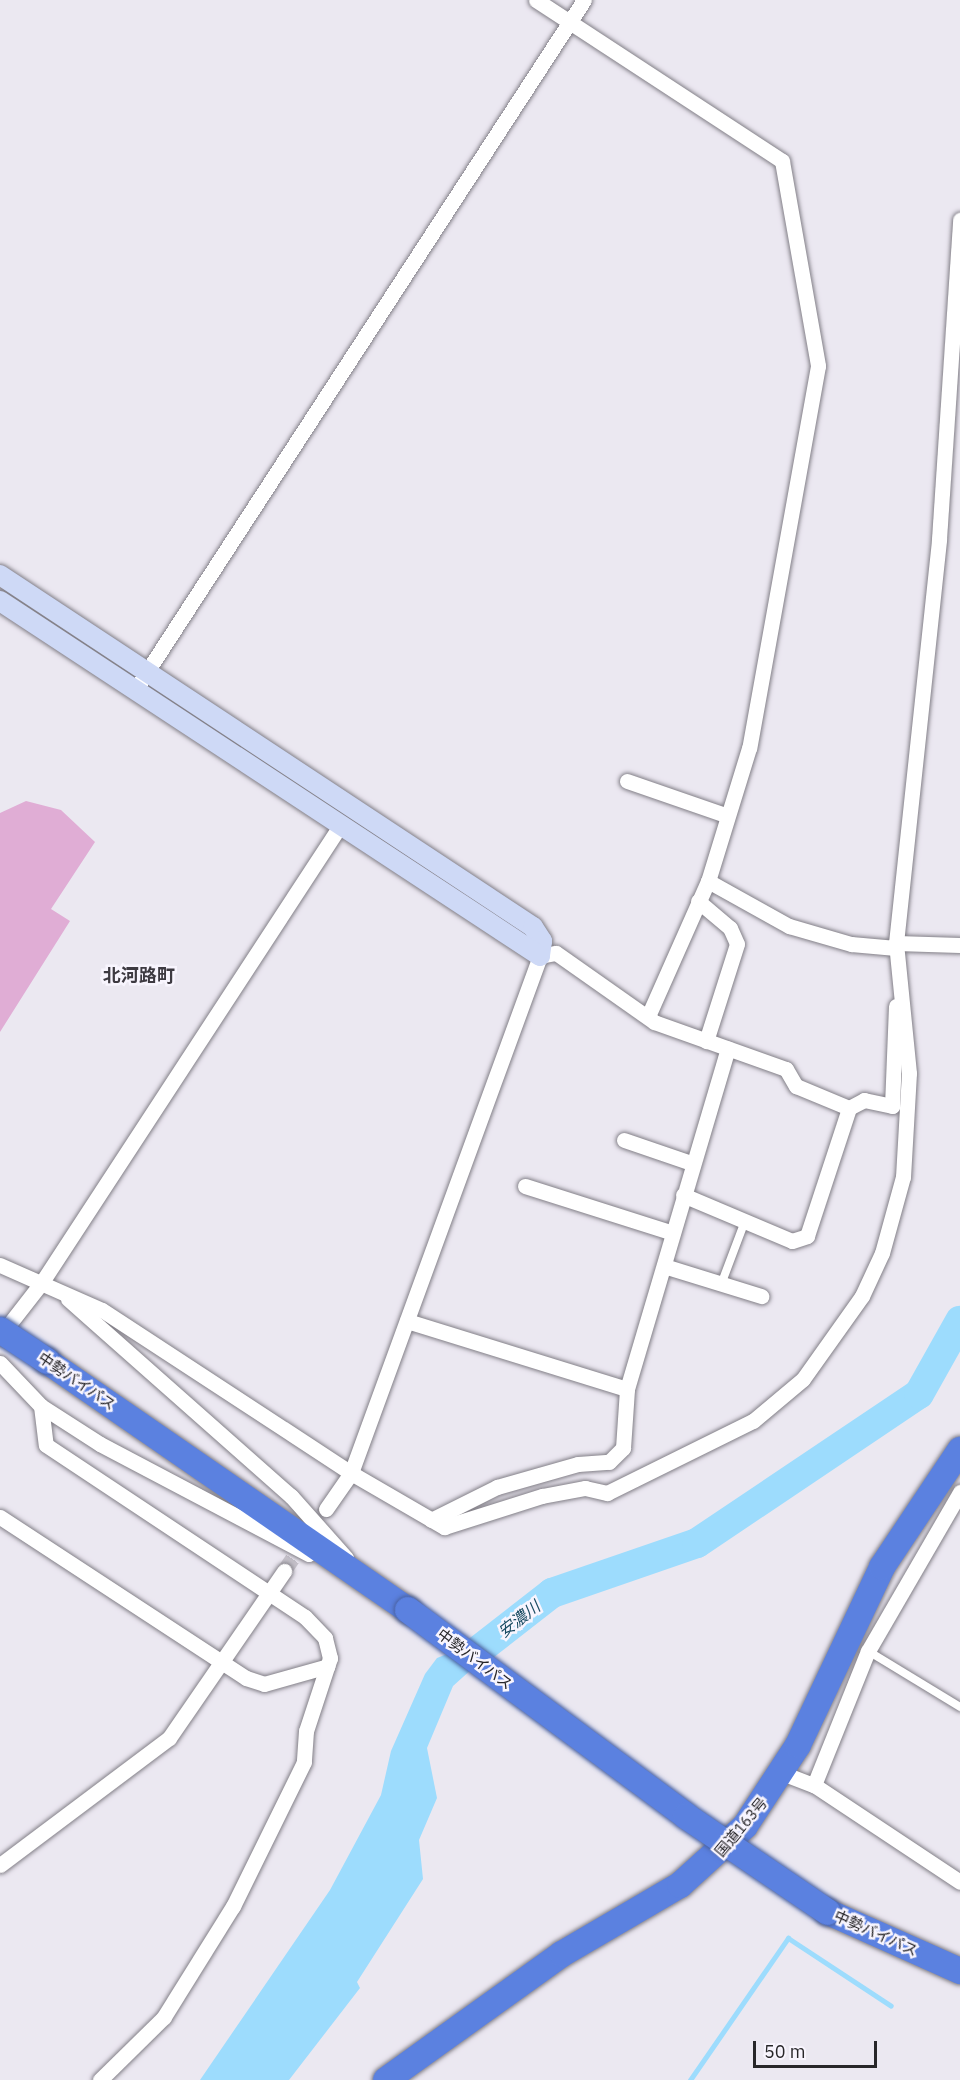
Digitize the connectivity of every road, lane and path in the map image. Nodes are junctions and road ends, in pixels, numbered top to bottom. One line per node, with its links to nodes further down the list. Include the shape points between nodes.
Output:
1 (536, 0): 3 (street)
2 (584, 0): 3 (street)
3 (569, 22): 7 (street); 10 (street, via 782,160 818,366 749,748)
4 (960, 220): 14 (street, via 939,539)
5 (0, 575): 7 (street)
6 (0, 601): 8 (street)
7 (147, 672): 8 (street); 16 (street, via 533,927 542,941)
8 (135, 690): 11 (street)
9 (627, 781): 10 (street)
10 (725, 815): 12 (street)
11 (340, 826): 16 (street); 30 (street)
12 (708, 882): 13 (street); 14 (street, via 789,926 851,944)
13 (698, 902): 18 (street); 19 (street, via 730,928 737,944)
14 (898, 945): 15 (street); 17 (street)
15 (960, 945)
16 (540, 956): 18 (street, via 556,953); 34 (street)
17 (897, 980): 21 (street, via 892,1106 864,1100); 45 (street, via 909,1073 903,1177 895,1212 862,1296 803,1379 753,1421 607,1493 585,1488 542,1496 444,1527)
18 (649, 1014): 19 (street, via 654,1022)
19 (706, 1041): 20 (street)
20 (729, 1049): 21 (street, via 786,1069 796,1086); 23 (street)
21 (849, 1108): 26 (street, via 807,1236 792,1241)
22 (624, 1140): 23 (street)
23 (691, 1163): 25 (street)
24 (525, 1186): 27 (street)
25 (683, 1195): 26 (street); 27 (street)
26 (745, 1221): 31 (lane)
27 (673, 1233): 29 (street)
28 (0, 1265): 30 (street)
29 (664, 1266): 31 (street); 38 (street)
30 (42, 1282): 32 (street); 36 (street)
31 (722, 1282): 33 (street)
32 (62, 1293): 41 (street, via 102,1310); 47 (street, via 291,1496)
33 (761, 1296)
34 (407, 1321): 38 (street); 41 (street)
35 (0, 1330): 47 (highway, 中勢バイパス, bridge)
36 (0, 1336)
37 (0, 1363): 39 (street)
38 (627, 1389): 45 (street, via 623,1448 609,1462 578,1464 497,1487)
39 (41, 1406): 47 (street, via 253,1527); 48 (street, via 46,1445)
40 (960, 1450): 53 (highway, 国道163号, via 882,1567)
41 (351, 1473): 43 (street); 45 (street)
42 (960, 1492): 49 (street)
43 (326, 1509)
44 (0, 1517): 50 (street)
45 (431, 1520)
46 (284, 1571): 48 (street)
47 (366, 1580): 57 (highway, 中勢バイパス, bridge, via 686,1816 828,1912)
48 (268, 1593): 50 (street); 51 (street, via 326,1638)
49 (868, 1651): 52 (lane); 54 (street)
50 (221, 1662): 51 (street, via 264,1684); 55 (street, via 169,1738)
51 (328, 1666): 58 (street, via 306,1731 304,1762 233,1906 164,2017)
52 (960, 1707)
53 (782, 1773): 54 (street); 59 (highway, 国道163号, via 709,1864 562,1954)
54 (814, 1785): 56 (street)
55 (0, 1865)
56 (960, 1882)
57 (960, 1971)
58 (100, 2080)
59 (386, 2080)

